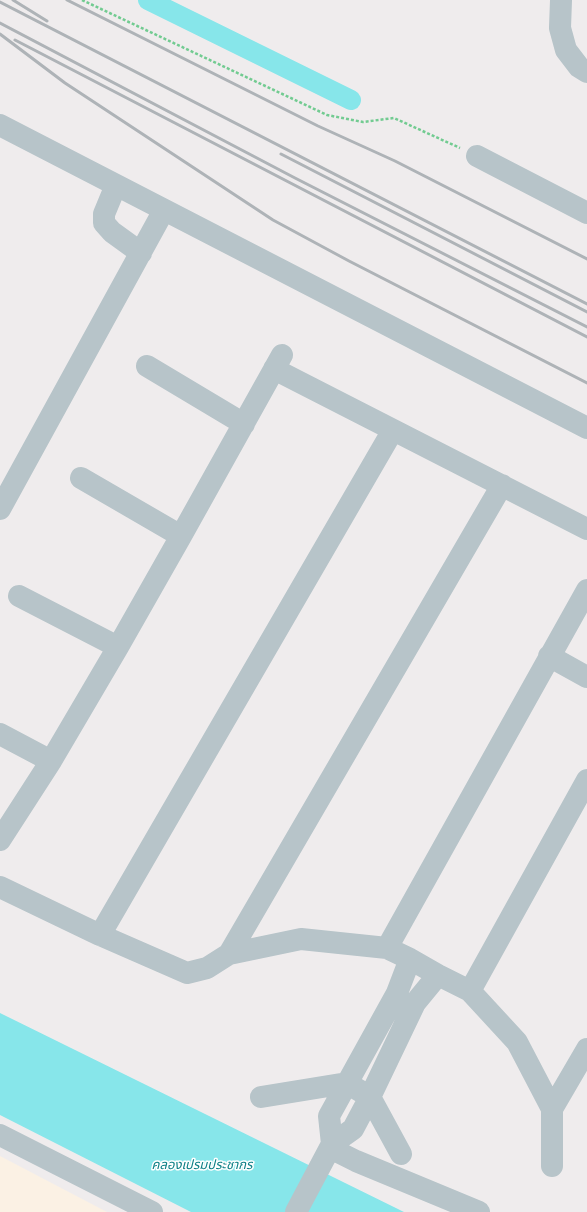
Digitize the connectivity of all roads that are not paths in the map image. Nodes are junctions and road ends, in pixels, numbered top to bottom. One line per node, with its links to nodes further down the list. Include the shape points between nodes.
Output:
1 (561, 0): 2 (street, via 560,28 566,50 579,67)
2 (587, 72)
3 (0, 125): 5 (street)
4 (477, 156): 7 (street)
5 (116, 185): 6 (street); 8 (street, via 104,214 104,223)
6 (164, 210): 8 (street); 11 (street)
7 (587, 213)
8 (140, 253): 15 (street)
9 (147, 366): 10 (street)
10 (244, 424): 12 (street, via 278,362); 17 (street)
11 (587, 428)
12 (393, 430): 14 (street); 28 (street)
13 (81, 478): 17 (street)
14 (502, 485): 16 (street); 30 (street)
15 (0, 509)
16 (587, 529)
17 (182, 536): 20 (street)
18 (587, 590): 21 (street)
19 (19, 596): 20 (street)
20 (118, 647): 24 (street)
21 (549, 656): 22 (street); 29 (street)
22 (587, 677)
23 (0, 734): 24 (street)
24 (51, 761): 26 (street)
25 (587, 780): 33 (street)
26 (0, 840)
27 (0, 888): 28 (street)
28 (100, 935): 30 (street, via 187,973 207,968)
29 (387, 948): 30 (street, via 301,939); 31 (street)
30 (229, 954)
31 (410, 959): 32 (street); 35 (street, via 397,993)
32 (438, 975): 33 (street); 37 (street, via 415,1003)
33 (470, 991): 38 (street, via 517,1042)
34 (587, 1049): 38 (street)
35 (347, 1083): 36 (street); 37 (street); 40 (street, via 329,1116)
36 (261, 1097)
37 (370, 1097): 40 (street, via 353,1130); 41 (street)
38 (552, 1109): 42 (street)
39 (0, 1135): 43 (street)
40 (330, 1149): 44 (street); 45 (street)
41 (401, 1154)
42 (552, 1166)
43 (152, 1212)
44 (296, 1212)
45 (479, 1212)

